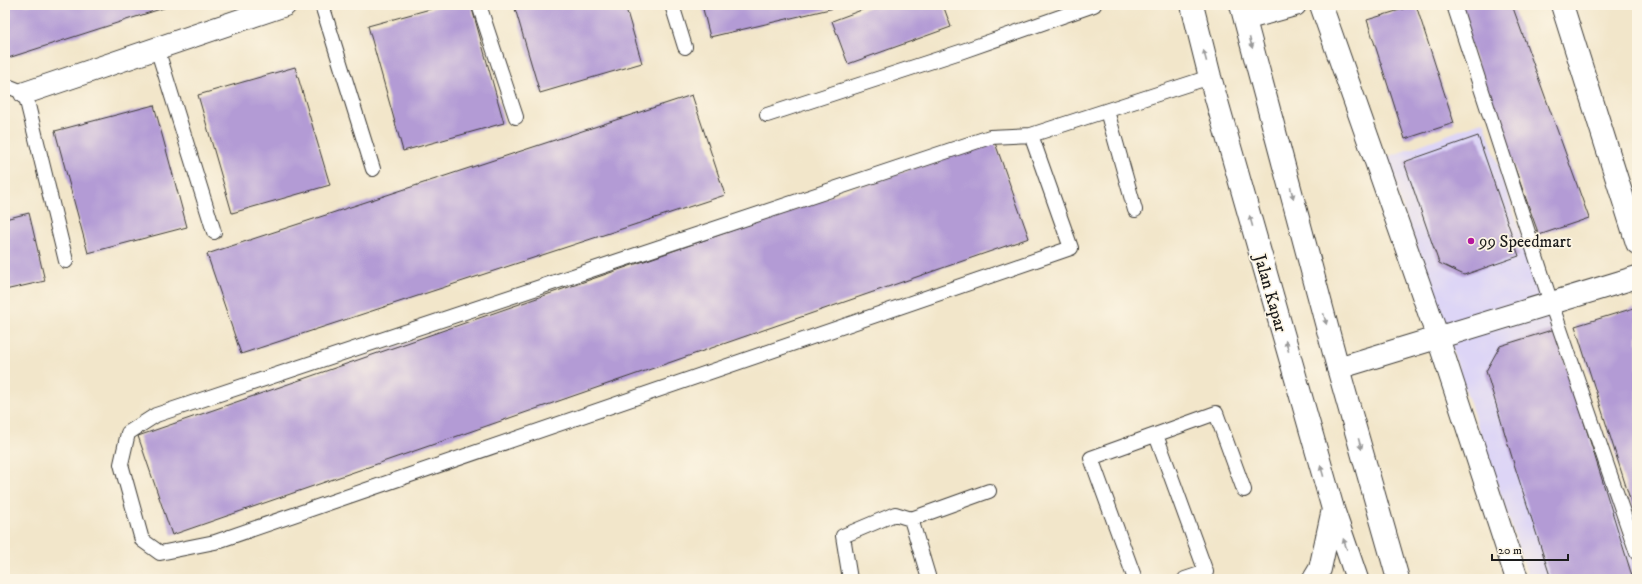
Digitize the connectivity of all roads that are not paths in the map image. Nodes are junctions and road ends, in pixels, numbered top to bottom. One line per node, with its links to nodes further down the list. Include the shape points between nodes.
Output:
1 (285, 5): 13 (main road)
2 (322, 5): 21 (lane)
3 (479, 5): 19 (lane)
4 (672, 5): 12 (lane)
5 (1094, 5): 18 (lane)
6 (1192, 5): 14 (main road, Jalan Kapar, one-way to 6)
7 (1295, 5): 11 (main road)
8 (1321, 5): 28 (main road)
9 (1454, 5): 27 (lane)
10 (1562, 5): 24 (main road)
11 (1243, 12): 29 (main road, one-way to 29)
12 (685, 47)
13 (157, 48): 16 (main road); 23 (lane)
14 (1210, 77): 17 (lane); 33 (main road, Jalan Kapar, one-way to 14)
15 (5, 85): 16 (lane)
16 (25, 93): 25 (lane)
17 (1107, 111): 20 (lane); 22 (lane)
18 (767, 115)
19 (516, 117)
20 (1031, 135): 20 (lane, via 990,137 156,415 128,433 121,464 142,540 160,553 215,542 1071,248)
21 (373, 169)
22 (1135, 210)
23 (214, 232)
24 (1637, 243)
25 (66, 261)
26 (1637, 277): 27 (main road)
27 (1551, 303): 28 (main road); 35 (lane)
28 (1438, 338): 29 (main road); 43 (main road)
29 (1338, 368): 42 (main road, one-way to 42)
30 (1156, 435): 31 (lane, via 1216,413); 38 (lane, via 1091,458); 39 (lane, via 1206,572)
31 (1244, 490)
32 (989, 491): 34 (lane)
33 (1333, 509): 40 (main road, via 1320,569); 41 (main road, Jalan Kapar, one-way to 33)
34 (911, 519): 36 (lane, via 895,514 843,536); 37 (lane)
35 (1637, 553)
36 (850, 579)
37 (929, 579)
38 (1135, 579)
39 (1185, 579)
40 (1314, 579)
41 (1357, 579)
42 (1398, 579)
43 (1517, 579)

